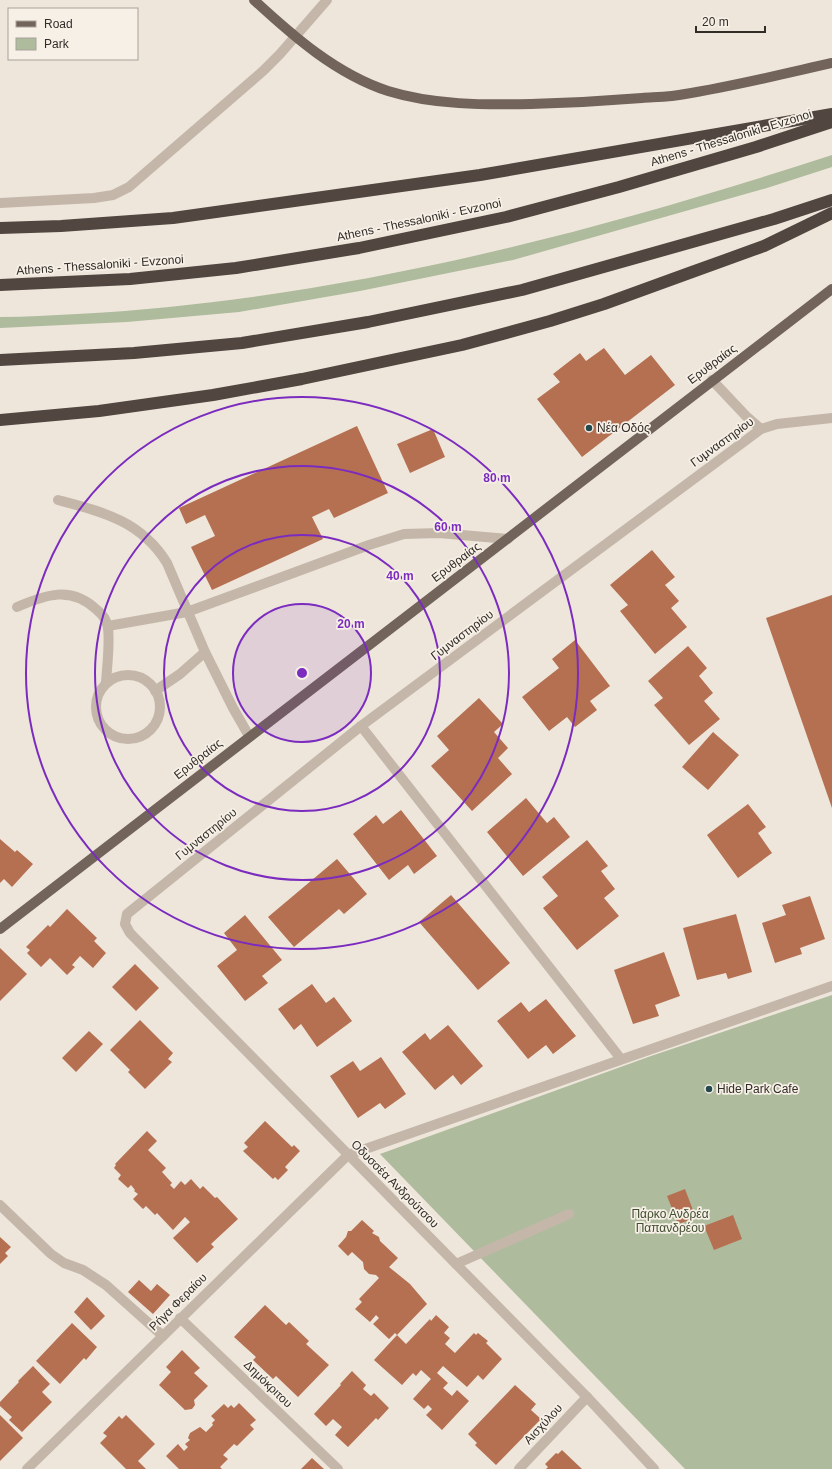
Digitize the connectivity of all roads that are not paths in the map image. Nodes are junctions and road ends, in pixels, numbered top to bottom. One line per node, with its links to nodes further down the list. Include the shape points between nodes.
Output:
1 (254, 0): 3 (main road)
2 (327, 0): 3 (street)
3 (295, 37): 4 (main road, via 330,62 387,91 420,99 499,105 683,95); 8 (street, via 263,71 129,187 113,195 94,198)
4 (832, 63)
5 (832, 114): 10 (highway, via 480,175 173,218)
6 (832, 122): 11 (highway, Athens - Thessaloniki - Evzonoi, via 612,189 506,217 358,248 228,269 130,279)
7 (832, 200): 13 (highway, via 774,219 522,290 368,322 242,343 134,353)
8 (0, 203)
9 (832, 213): 16 (highway, via 764,246 685,275 563,316 462,345 213,395 99,411)
10 (0, 228)
11 (0, 285)
12 (832, 289): 14 (main road, Ερυθραίας)
13 (0, 360)
14 (712, 380): 17 (street); 19 (main road, Ερυθραίας)
15 (832, 418): 17 (street, Γυμναστηρίου, via 777,424)
16 (0, 420)
17 (761, 429): 26 (street, Γυμναστηρίου)
18 (58, 500): 21 (street, via 124,521 152,542 167,563)
19 (508, 539): 21 (street, via 439,533 404,534); 27 (main road, Ερυθραίας)
20 (17, 607): 22 (street, via 42,597 68,595 92,605 102,614)
21 (188, 612): 22 (street); 23 (street)
22 (108, 626): 24 (street)
23 (205, 652): 25 (street, via 175,678); 27 (street)
24 (106, 683): 25 (street, via 118,677 132,675 147,682); 25 (street, via 96,700 97,716 104,729 122,739 136,738 152,728 160,706)
25 (155, 691)
26 (361, 726): 28 (street, Γυμναστηρίου); 31 (street)
27 (249, 736): 29 (main road, Ερυθραίας)
28 (127, 914): 32 (street, Οδυσσέα Ανδρούτσου, via 125,924 130,933)
29 (0, 928)
30 (832, 986): 31 (street)
31 (621, 1059): 32 (street)
32 (348, 1154): 35 (street, Οδυσσέα Ανδρούτσου); 36 (street, Ρήγα Φεραίου)
33 (0, 1205): 37 (street, via 51,1254 64,1263 83,1270 106,1286)
34 (569, 1214): 35 (street)
35 (456, 1264): 38 (street, Οδυσσέα Ανδρούτσου)
36 (180, 1318): 37 (street, Ρήγα Φεραίου); 40 (street, Δημόκριτου)
37 (163, 1336): 39 (street, Ρήγα Φεραίου)
38 (587, 1397): 41 (street, Αισχύλου); 42 (street, Οδυσσέα Ανδρούτσου)
39 (27, 1469)
40 (338, 1469)
41 (519, 1469)
42 (654, 1469)

